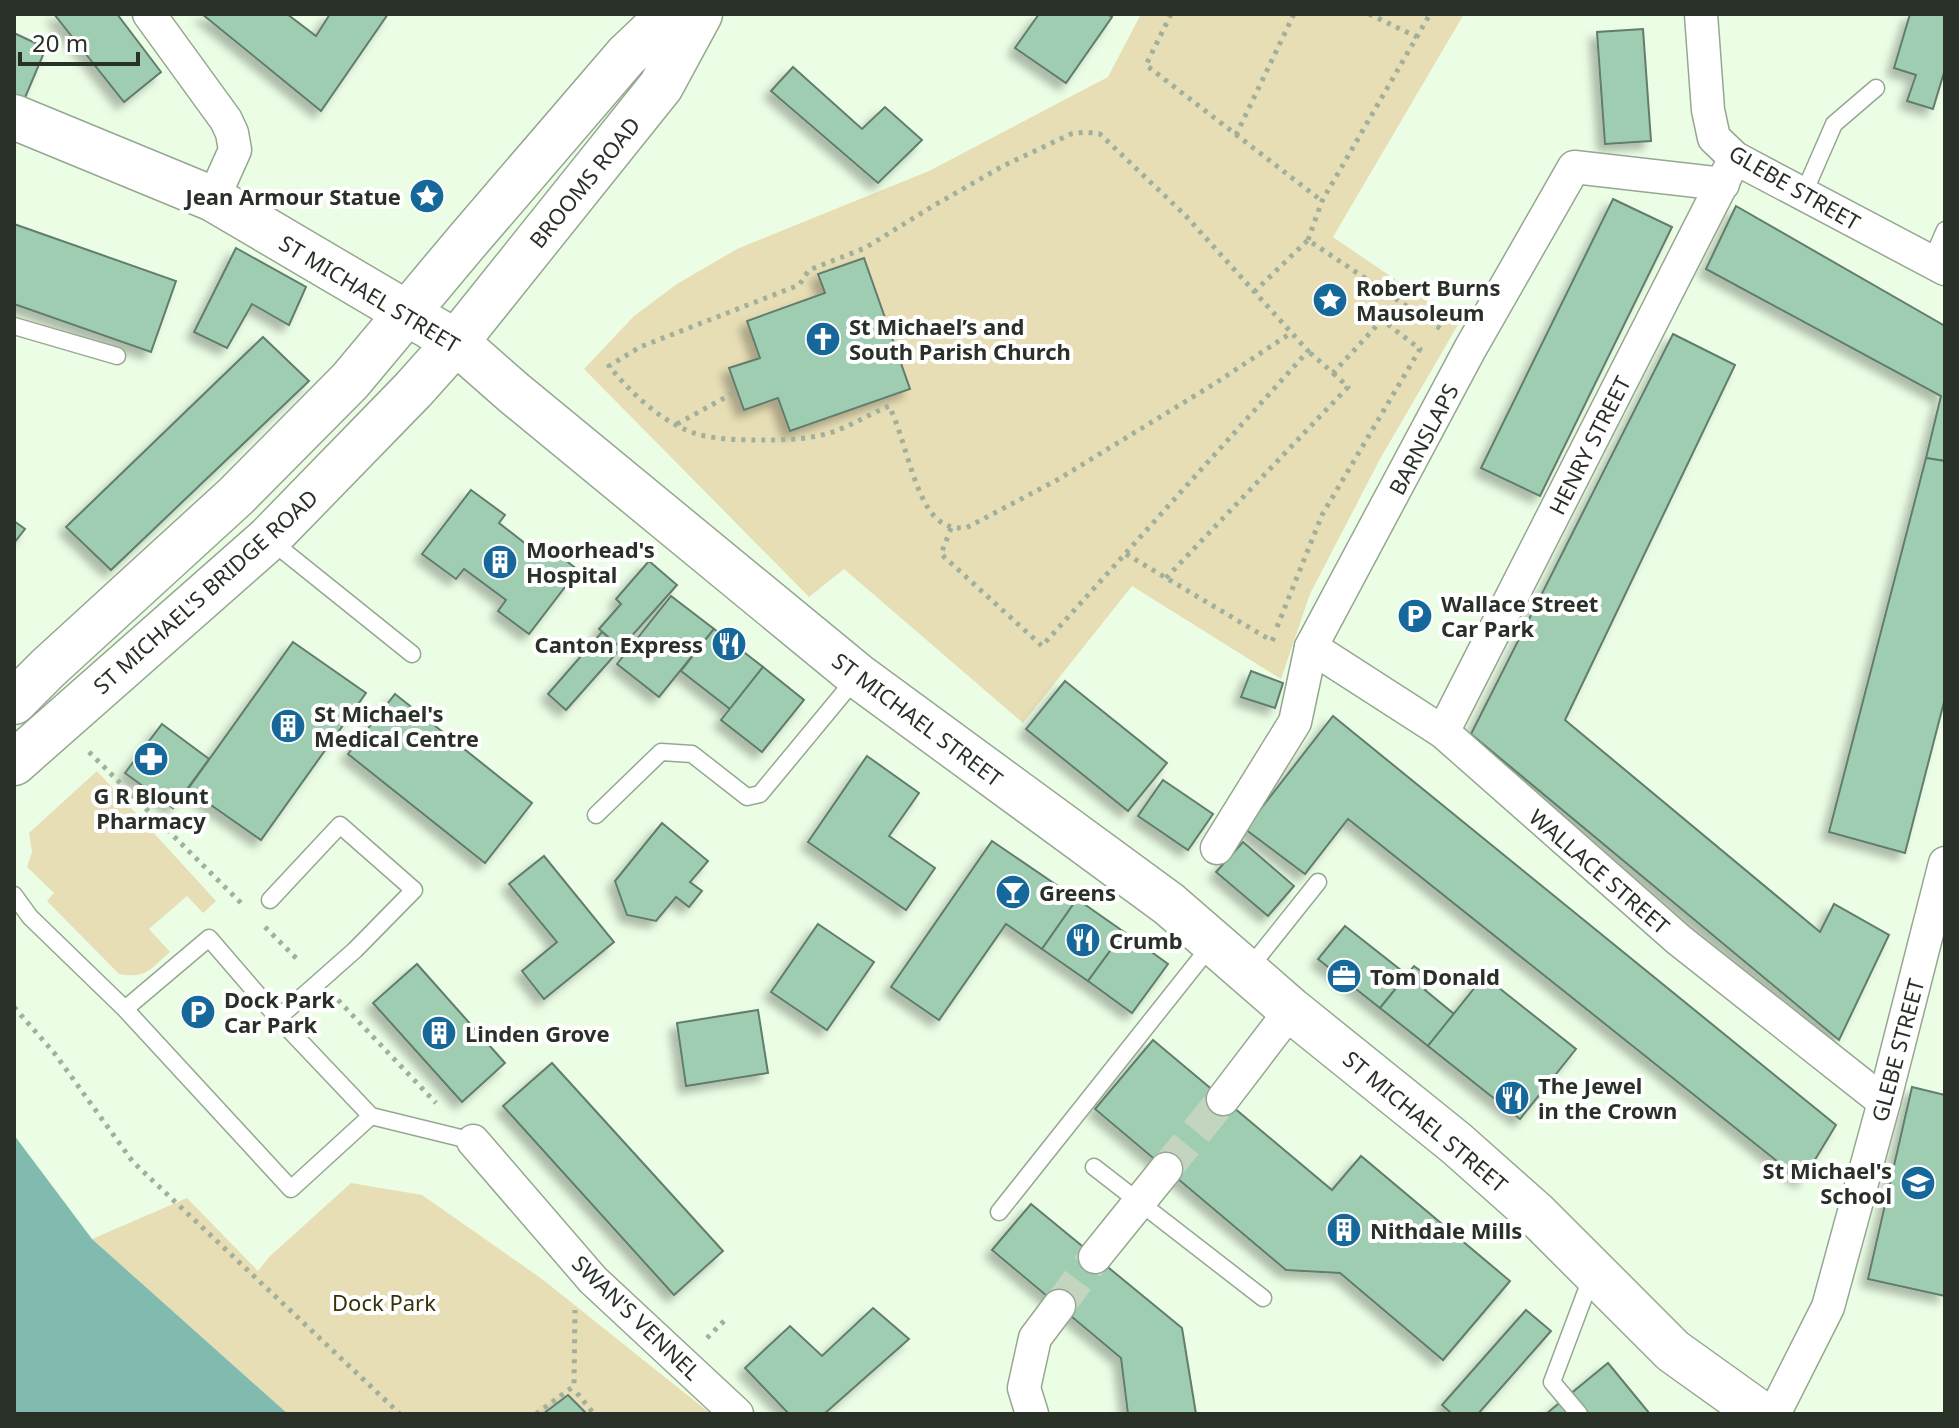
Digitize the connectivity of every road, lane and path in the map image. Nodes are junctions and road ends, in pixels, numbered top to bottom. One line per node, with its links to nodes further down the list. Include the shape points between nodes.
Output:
1 (149, 14): 15 (street, via 232,133 235,150)
2 (670, 14): 21 (main road, via 626,56)
3 (700, 14): 24 (main road, BROOMS ROAD, via 661,86)
4 (1171, 14): 12 (path, via 1146,65)
5 (1294, 14): 12 (path)
6 (1369, 14): 9 (path)
7 (1430, 14): 9 (path)
8 (1701, 14): 13 (street, GLEBE STREET, via 1708,110)
9 (1417, 37): 16 (path)
10 (1876, 88): 14 (lane, via 1834,124)
11 (14, 117): 15 (main road, ST MICHAEL STREET)
12 (1236, 135): 16 (path)
13 (1729, 171): 14 (street, GLEBE STREET); 25 (street, BARNSLAPS, via 1574,167); 39 (street, HENRY STREET)
14 (1803, 195): 19 (street, GLEBE STREET)
15 (213, 199): 21 (main road, ST MICHAEL STREET)
16 (1322, 201): 18 (path)
17 (1945, 230): 19 (lane)
18 (1308, 240): 20 (path); 25 (path)
19 (1938, 266)
20 (1254, 292): 23 (path); 30 (path, via 1185,215 1100,134 1071,134 1003,166 865,248 809,270 799,285 640,347 609,366 641,400)
21 (407, 312): 24 (main road, ST MICHAEL STREET); 38 (main road, via 350,381 236,496)
22 (14, 326): 27 (lane)
23 (1291, 333): 26 (path); 31 (path, via 1057,480 966,528)
24 (456, 342): 32 (main road, ST MICHAEL'S BRIDGE ROAD); 37 (main road, ST MICHAEL STREET)
25 (1470, 349): 35 (street, BARNSLAPS)
26 (1308, 351): 28 (path); 33 (path)
27 (117, 356)
28 (1333, 373): 34 (path, via 1348,387); 34 (path, via 1382,320 1420,349 1322,515 1272,641)
29 (737, 391): 30 (path)
30 (676, 425): 31 (path, via 718,437 806,438 838,430 889,406 926,504)
31 (951, 528): 33 (path, via 941,554 1042,646)
32 (268, 539): 36 (lane); 41 (main road, ST MICHAEL'S BRIDGE ROAD)
33 (1126, 554): 34 (path)
34 (1166, 578)
35 (1311, 647): 39 (street, WALLACE STREET); 43 (street, BARNSLAPS, via 1295,722)
36 (412, 654)
37 (858, 676): 42 (lane, via 760,794 747,797 692,754 661,752); 51 (main road, ST MICHAEL STREET, via 1169,904)
38 (14, 702)
39 (1443, 732): 59 (street, WALLACE STREET, via 1679,940)
40 (86, 748): 48 (path)
41 (14, 763)
42 (596, 815)
43 (1217, 848)
44 (1945, 863): 59 (street, GLEBE STREET)
45 (1318, 882): 52 (lane)
46 (14, 895): 49 (lane)
47 (270, 900): 53 (lane, via 340,825 414,890)
48 (253, 915)
49 (22, 916): 55 (lane)
50 (264, 926): 53 (path)
51 (1212, 943): 52 (main road, ST MICHAEL STREET); 65 (lane)
52 (1246, 972): 56 (main road, ST MICHAEL STREET)
53 (320, 982): 57 (lane); 61 (path)
54 (14, 1007): 75 (path, via 133,1162)
55 (125, 1009): 57 (lane, via 209,938); 60 (lane, via 291,1189)
56 (1291, 1010): 58 (street); 67 (main road, ST MICHAEL STREET, via 1456,1143)
57 (278, 1018): 60 (lane)
58 (1223, 1099)
59 (1884, 1102): 81 (street, GLEBE STREET, via 1828,1307)
60 (371, 1116): 61 (lane)
61 (473, 1141): 68 (street, SWAN'S VENNEL)
62 (1094, 1167): 64 (lane)
63 (1166, 1169): 64 (street)
64 (1139, 1202): 66 (street); 69 (lane)
65 (999, 1212)
66 (1095, 1257)
67 (1594, 1270): 79 (lane, via 1552,1382); 80 (main road, ST MICHAEL STREET, via 1673,1351)
68 (593, 1280): 74 (street, SWAN'S VENNEL); 76 (path, via 575,1306 574,1386)
69 (1263, 1298)
70 (1059, 1306): 78 (street, via 1035,1338 1024,1388)
71 (727, 1318): 72 (path)
72 (706, 1339)
73 (577, 1393): 77 (path)
74 (726, 1403)
75 (400, 1414)
76 (536, 1414)
77 (594, 1414)
78 (1032, 1414)
79 (1579, 1414)
80 (1761, 1414)
81 (1774, 1414)

